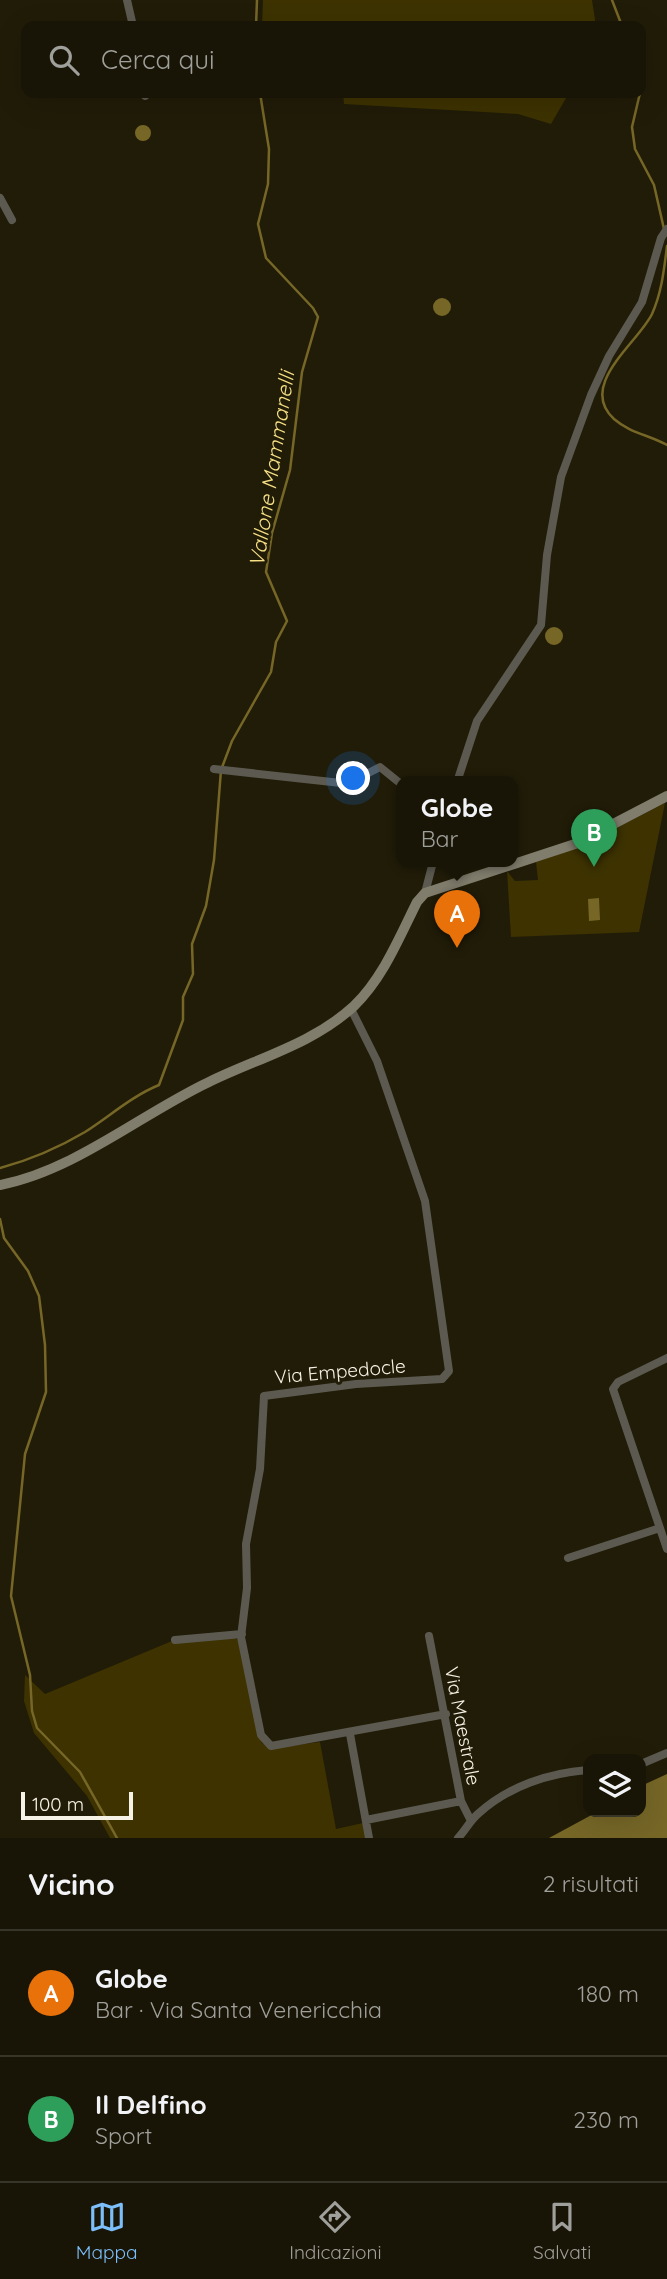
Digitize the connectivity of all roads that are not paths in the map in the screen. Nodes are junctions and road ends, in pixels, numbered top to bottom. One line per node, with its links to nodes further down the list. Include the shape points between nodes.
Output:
1 (127, 0): 2 (street)
2 (132, 21)
3 (0, 198): 4 (street)
4 (12, 220)
5 (667, 229): 7 (street, via 642,302 609,356 577,428 554,510 541,625 477,721)
6 (214, 769): 8 (street, via 341,783 380,767)
7 (459, 776)
8 (396, 780)
9 (667, 796): 10 (street, via 575,844)
10 (518, 863)
11 (432, 867): 13 (street)
12 (506, 867): 13 (street)
13 (425, 894): 14 (street, via 381,972)
14 (351, 1009): 15 (street, via 292,1047 209,1081 48,1171); 20 (street, Via Empedocle, via 377,1061 425,1200 449,1371 442,1379 264,1396 260,1469 246,1544)
15 (1, 1185)
16 (667, 1358): 17 (street, via 618,1382 613,1390)
17 (660, 1528): 18 (street); 19 (street)
18 (667, 1549)
19 (568, 1558)
20 (242, 1634): 22 (street); 24 (street, Via Empedocle, via 258,1726 266,1743 279,1747)
21 (429, 1636): 23 (street, Via Maestrale)
22 (175, 1640)
23 (446, 1714): 24 (street, Via Empedocle); 28 (street, Via Maestrale)
24 (350, 1734): 29 (street)
25 (667, 1753): 26 (street)
26 (646, 1761)
27 (583, 1771): 30 (street, via 516,1787)
28 (461, 1801): 29 (street); 30 (street, Via Maestrale)
29 (366, 1820): 31 (street)
30 (471, 1821): 32 (street)
31 (369, 1838)
32 (458, 1838)

